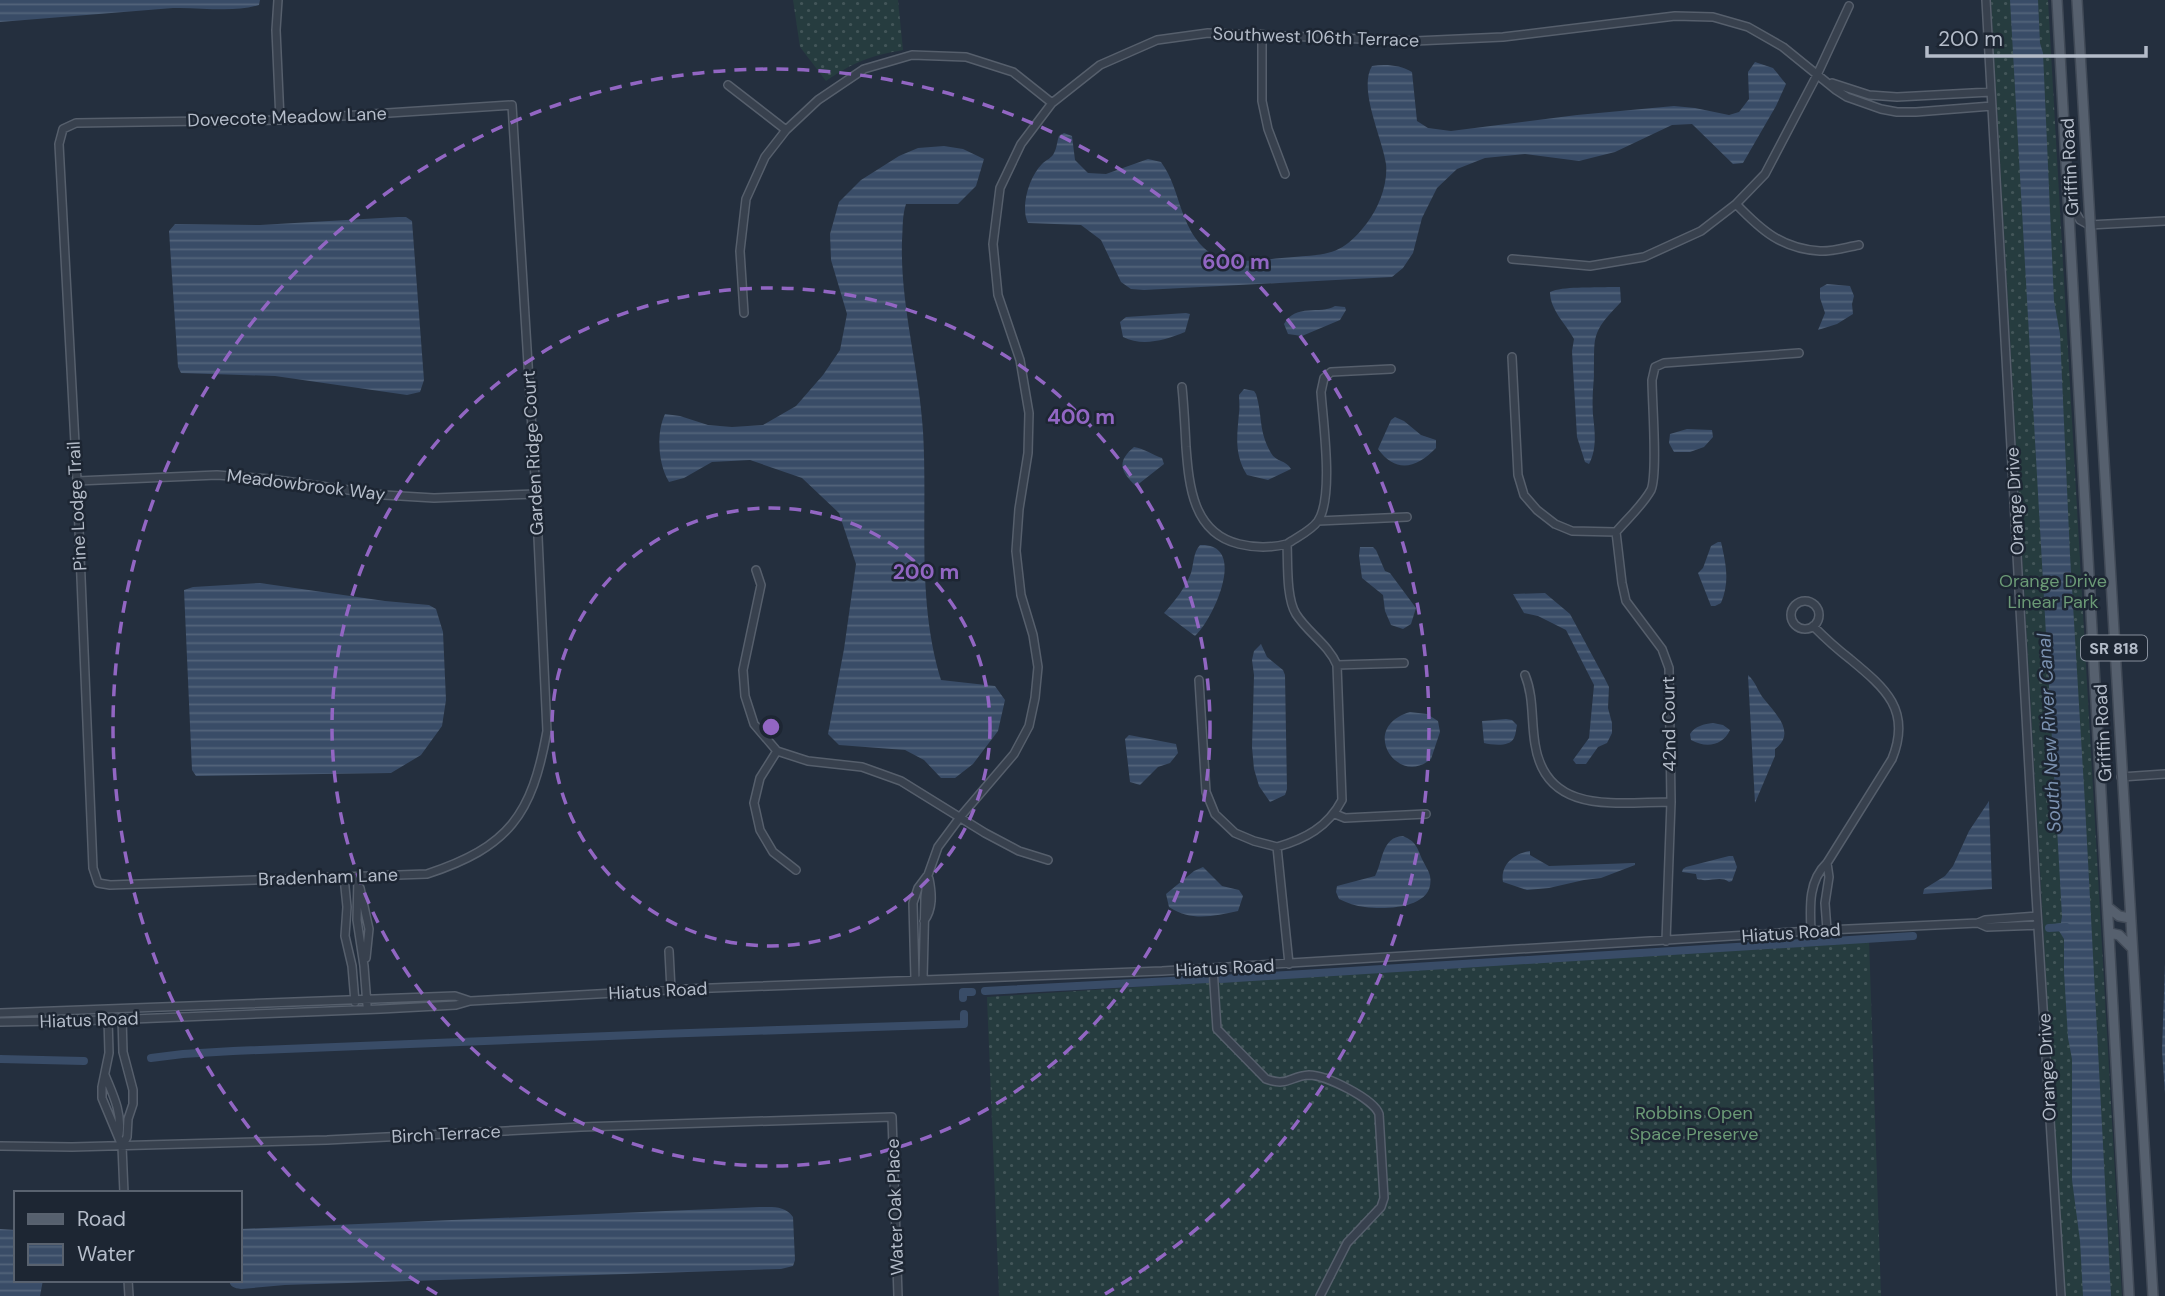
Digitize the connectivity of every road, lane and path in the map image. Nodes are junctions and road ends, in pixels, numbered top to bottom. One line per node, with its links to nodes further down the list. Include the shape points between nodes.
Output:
1 (278, 0): 13 (street)
2 (1986, 0): 9 (street, Orange Drive)
3 (2057, 0): 17 (main road, Griffin Road / SR 818)
4 (2077, 0): 20 (main road, Griffin Road / SR 818)
5 (1849, 6): 7 (street)
6 (1262, 34): 7 (street, Southwest 106th Terrace, via 1415,41 1503,37 1675,16 1713,17 1748,27 1783,47); 10 (street, Southwest 106th Terrace, via 1208,33 1157,40 1100,65); 16 (street, via 1262,101)
7 (1821, 78): 9 (street, Southwest 106th Terrace, via 1869,95); 12 (street, Southwest 106th Terrace, via 1847,97 1897,112); 18 (street, via 1765,174)
8 (728, 85): 15 (street)
9 (1992, 93): 12 (street, Orange Drive)
10 (1052, 103): 15 (street, via 1013,72 966,57 912,55 864,69 818,100); 47 (street, Southwest 106th Terrace, via 1021,144 1000,188 993,244 998,295 1020,360 1030,413 1016,551 1038,667 1035,698 1029,726 1014,754)
11 (512, 105): 13 (street, Dovecote Meadow Lane); 29 (street, Garden Ridge Court)
12 (1992, 106): 57 (street, Orange Drive)
13 (281, 120): 14 (street, Dovecote Meadow Lane, via 76,123)
14 (63, 129): 28 (street, Pine Lodge Trail, via 58,144)
15 (786, 130): 23 (street, via 765,157 746,199 740,251)
16 (1285, 174)
17 (2069, 200): 20 (street, via 2080,220); 56 (main road, Griffin Road / SR 818)
18 (1736, 204): 21 (street, via 1785,245 1822,252); 22 (street, via 1701,231 1644,257 1590,267)
19 (2165, 221): 20 (street)
20 (2089, 225): 42 (main road, Griffin Road / SR 818)
21 (1858, 245)
22 (1512, 259)
23 (744, 313)
24 (1799, 353): 32 (street, via 1655,367 1652,486)
25 (1512, 356): 32 (street, via 1518,475 1524,495 1555,524 1572,531)
26 (1391, 369): 31 (street, via 1331,372 1324,378 1326,494)
27 (1182, 387): 33 (street, via 1188,478 1202,519 1231,542 1273,548)
28 (77, 481): 29 (street, Meadowbrook Way, via 217,475 384,495); 55 (street, Pine Lodge Trail, via 93,867)
29 (536, 494): 43 (street, Garden Ridge Court, via 547,731)
30 (1408, 517): 31 (street)
31 (1318, 521): 33 (street)
32 (1616, 532): 44 (street, 42nd Court, via 1626,601 1662,649 1669,668)
33 (1287, 544): 37 (street, via 1291,603)
34 (756, 570): 40 (street, via 761,585 743,670 744,696 754,724)
35 (1813, 626): 50 (street, via 1889,695 1899,731 1892,759)
36 (1404, 663): 37 (street)
37 (1337, 665): 45 (street, via 1342,800)
38 (1525, 675): 44 (street, via 1531,690 1537,756 1556,787 1594,803)
39 (1199, 680): 48 (street, via 1206,792 1215,814 1235,833)
40 (777, 751): 47 (street, via 808,761 862,767 901,781); 51 (street, via 760,778 754,803 760,830 773,852)
41 (2165, 775): 42 (street)
42 (2121, 777): 58 (main road, Griffin Road / SR 818)
43 (529, 799): 54 (street, Bradenham Lane, via 516,820 489,846 455,864 427,874)
44 (1671, 802): 67 (street, 42nd Court)
45 (1335, 814): 46 (street, via 1345,818); 48 (street, via 1300,840)
46 (1426, 814)
47 (961, 816): 49 (street, via 1019,851); 52 (street, Southwest 106th Terrace, via 938,847)
48 (1277, 847): 70 (street)
49 (1048, 860)
50 (1827, 863): 64 (street); 65 (street, via 1813,888)
51 (796, 870)
52 (928, 875): 73 (street); 73 (street, via 913,903)
53 (344, 877): 54 (street, Bradenham Lane); 55 (street, Bradenham Lane); 62 (street)
54 (358, 877): 59 (street); 60 (street)
55 (98, 883)
56 (2109, 908): 58 (main road); 66 (main road, Griffin Road / SR 818)
57 (2037, 916): 61 (street, Hiatus Road); 63 (street, Orange Drive)
58 (2130, 918): 68 (main road, Griffin Road / SR 818)
59 (368, 921): 60 (street); 71 (street)
60 (357, 923): 62 (street); 71 (street)
61 (1978, 923): 63 (street, Hiatus Road, via 1987,927); 64 (street, Hiatus Road)
62 (345, 924): 76 (street)
63 (2038, 925): 96 (street, Orange Drive)
64 (1827, 930): 65 (street, Hiatus Road)
65 (1811, 932): 67 (street, Hiatus Road)
66 (2110, 933): 68 (main road); 97 (main road, Griffin Road / SR 818)
67 (1666, 941): 70 (street, Hiatus Road)
68 (2132, 948): 98 (main road, Griffin Road / SR 818)
69 (669, 951): 74 (street)
70 (1289, 964): 72 (street, Hiatus Road)
71 (364, 966): 75 (street)
72 (1213, 968): 73 (street, Hiatus Road); 95 (street, via 1217,1029 1266,1079 1276,1083 1308,1075 1322,1077 1377,1107 1384,1198 1347,1243)
73 (919, 979): 74 (street, Hiatus Road)
74 (671, 989): 77 (street, Hiatus Road)
75 (367, 1000): 76 (street, Hiatus Road); 77 (street, Hiatus Road, via 455,996); 80 (street)
76 (355, 1001): 79 (street, Hiatus Road); 81 (street)
77 (470, 1001): 80 (street, Hiatus Road)
78 (107, 1009): 79 (street, Hiatus Road); 82 (street, Hiatus Road); 83 (street)
79 (122, 1009): 84 (street)
80 (367, 1009): 81 (street, Hiatus Road)
81 (355, 1010): 84 (street, Hiatus Road)
82 (0, 1013)
83 (108, 1020): 84 (street, Hiatus Road); 85 (street, Hiatus Road); 86 (street)
84 (122, 1020): 87 (street)
85 (0, 1022)
86 (104, 1074): 88 (street); 90 (street, via 102,1098)
87 (133, 1104): 88 (street); 92 (street)
88 (118, 1108): 90 (street)
89 (892, 1117): 92 (street, Birch Terrace); 94 (street, Water Oak Place)
90 (119, 1136): 92 (street)
91 (0, 1146): 92 (street, Birch Terrace)
92 (122, 1146): 93 (street)
93 (124, 1191)
94 (898, 1296)
95 (1320, 1296)
96 (2061, 1296)
97 (2129, 1296)
98 (2153, 1296)

